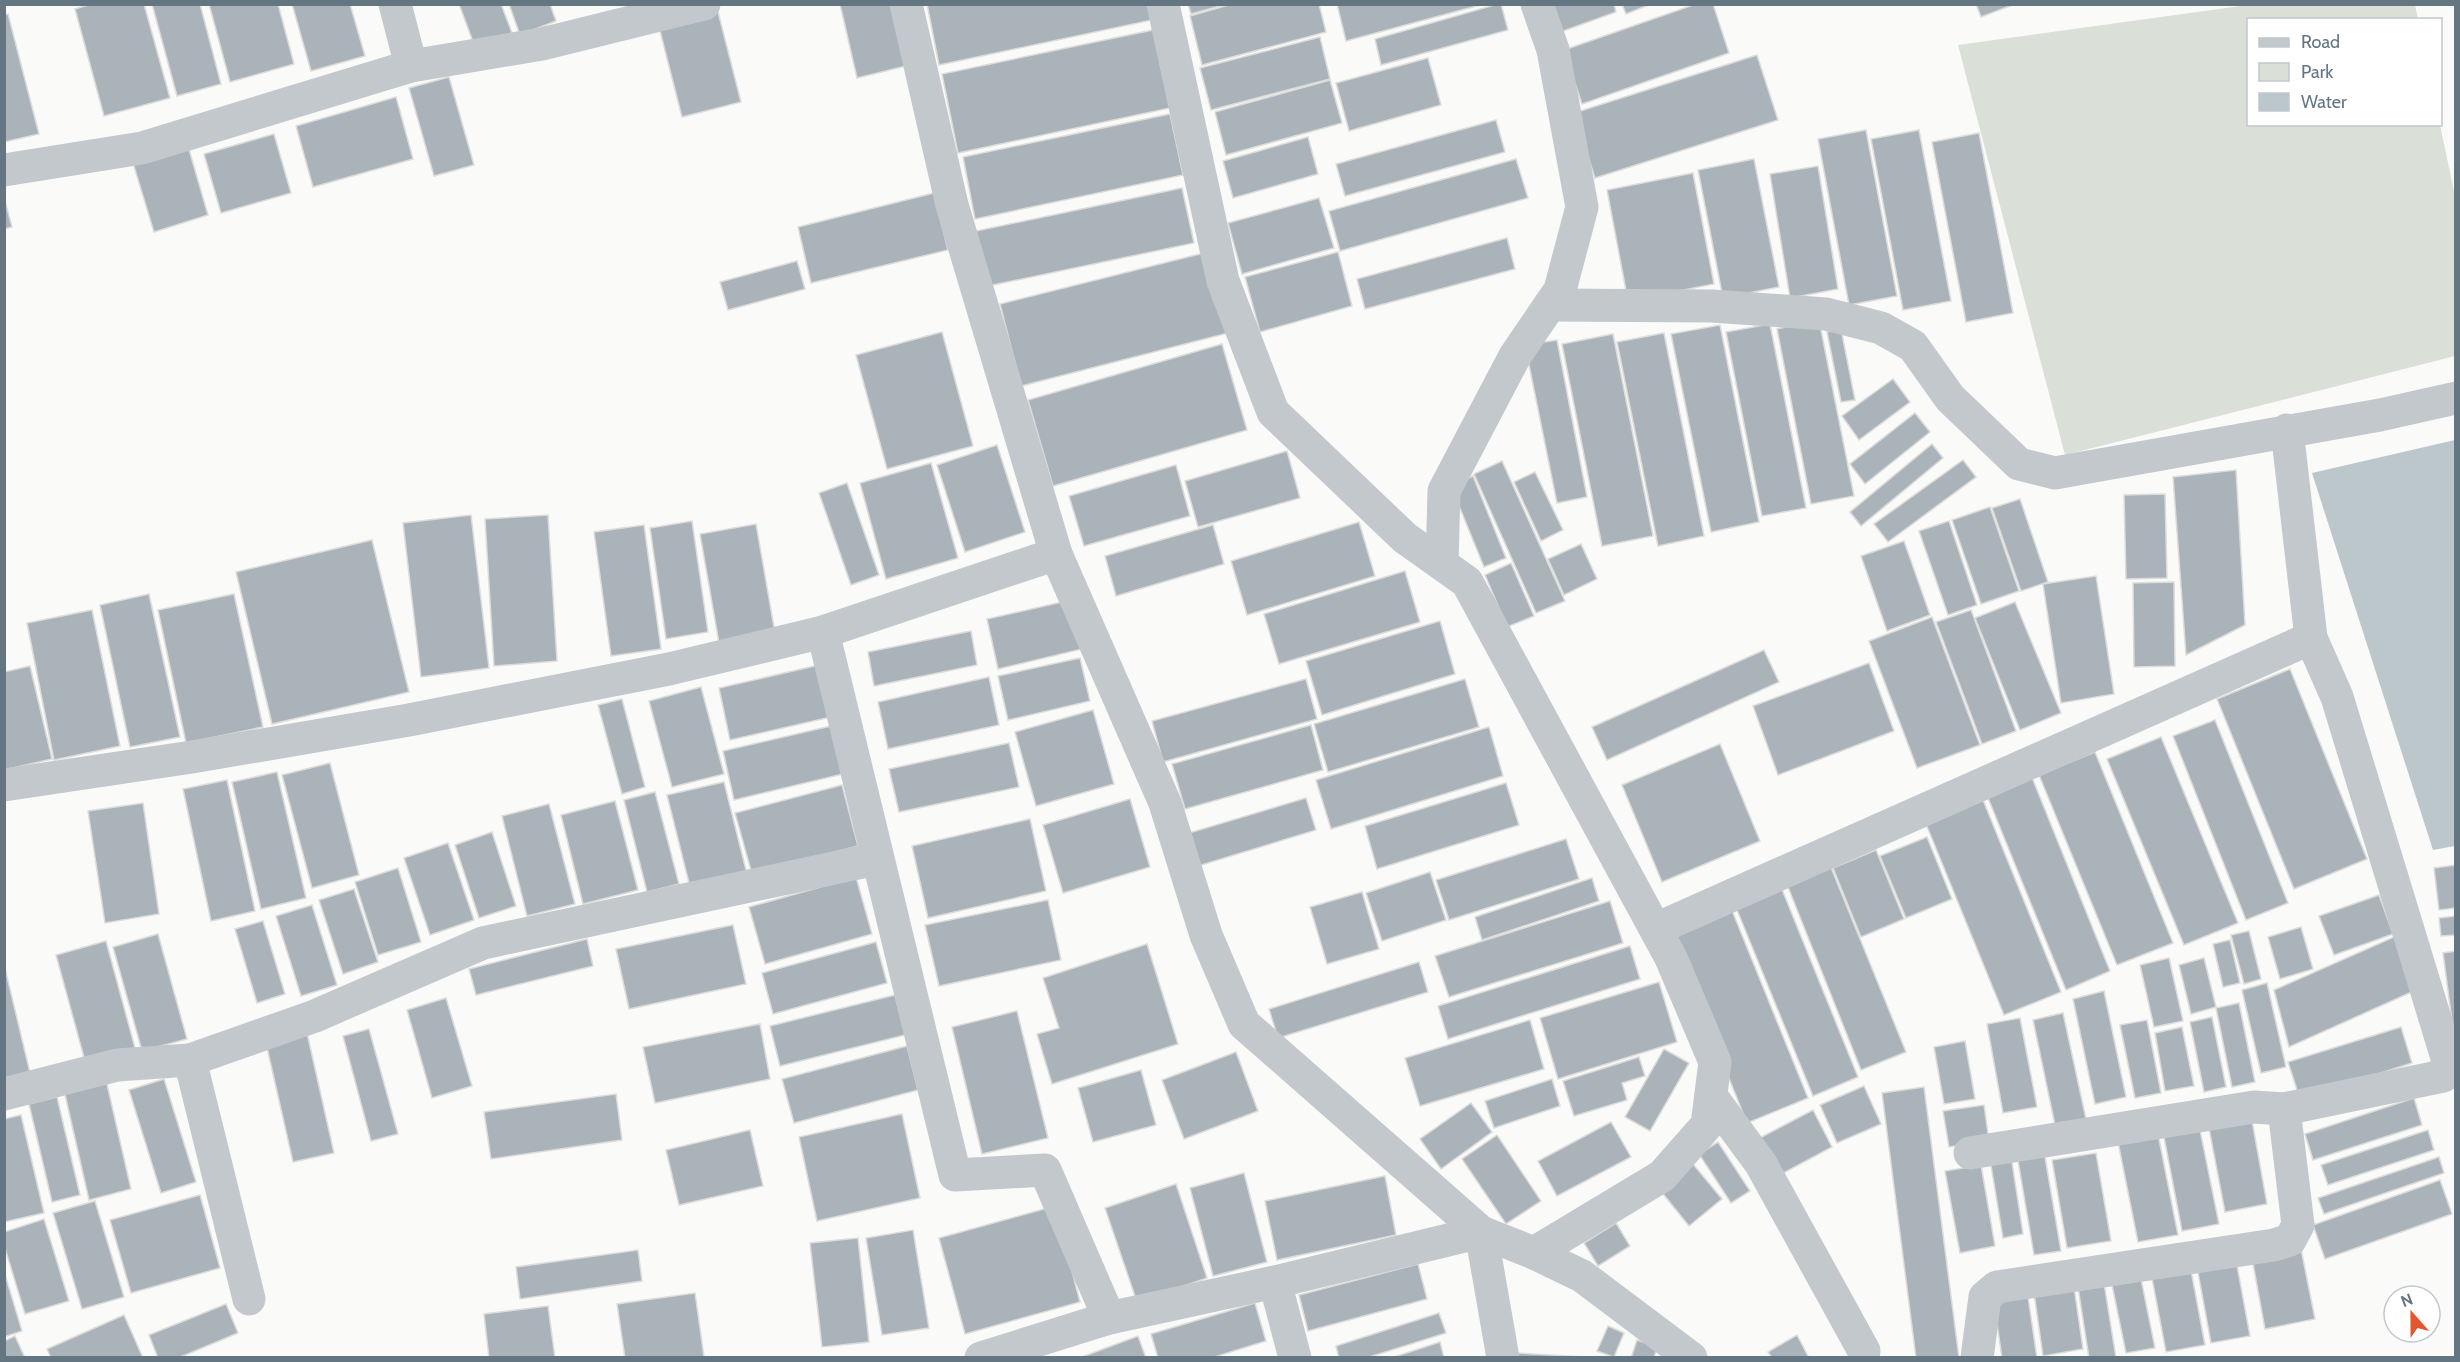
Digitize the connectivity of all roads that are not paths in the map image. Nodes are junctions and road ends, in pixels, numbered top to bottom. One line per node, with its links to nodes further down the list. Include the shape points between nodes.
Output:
1 (395, 4): 6 (street)
2 (704, 4): 6 (street, via 542,44)
3 (906, 4): 11 (street, via 952,205)
4 (1163, 4): 12 (street, via 1222,281 1273,412 1405,538)
5 (1537, 4): 8 (street, via 1553,50 1582,207 1560,290)
6 (411, 66): 7 (street, via 142,148)
7 (4, 170)
8 (1550, 305): 10 (street, via 1712,306 1814,313 1881,328 1913,346 1950,398 2019,464 2055,473); 12 (street, via 1515,356 1444,491)
9 (2456, 398): 10 (street, via 2380,416)
10 (2287, 430): 14 (street)
11 (1056, 554): 13 (street); 23 (street, via 1166,803 1206,935 1244,1024)
12 (1442, 564): 17 (street, via 1467,582)
13 (823, 632): 15 (street, via 669,669 409,720); 16 (street)
14 (2311, 638): 17 (street); 21 (street, via 2337,697 2448,1062 2443,1076)
15 (4, 785)
16 (876, 859): 18 (street, via 483,943 315,1016); 27 (street, via 955,1175 1045,1170)
17 (1656, 929): 20 (street, via 1715,1062)
18 (190, 1060): 19 (street, via 117,1065); 26 (street)
19 (4, 1094)
20 (1711, 1096): 24 (street, via 1707,1125 1662,1176); 28 (street, via 1761,1164)
21 (2284, 1109): 22 (street, via 2254,1107); 33 (street, via 2298,1224 2290,1240 1996,1287 1985,1297)
22 (1970, 1153)
23 (1481, 1232): 24 (street); 25 (street); 31 (street)
24 (1534, 1253): 32 (street, via 1582,1276)
25 (1275, 1282): 27 (street); 30 (street)
26 (249, 1299)
27 (1109, 1318): 29 (street)
28 (1864, 1351)
29 (981, 1358)
30 (1295, 1358)
31 (1503, 1358)
32 (1691, 1358)
33 (1977, 1358)

